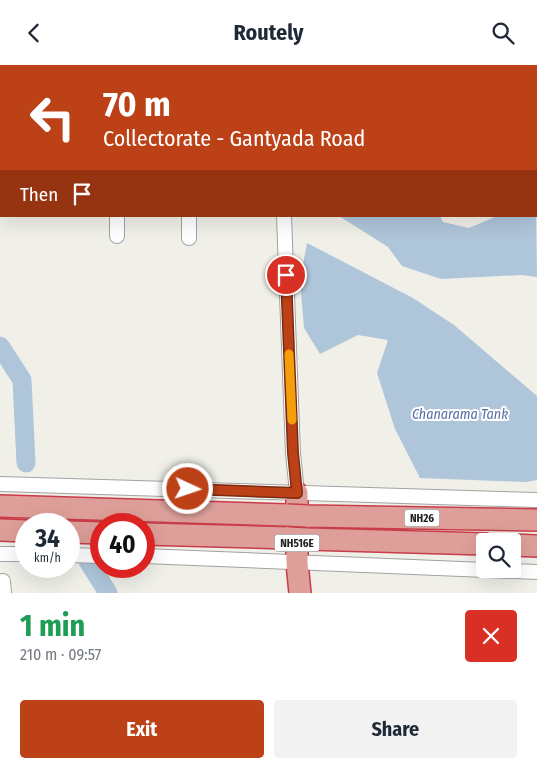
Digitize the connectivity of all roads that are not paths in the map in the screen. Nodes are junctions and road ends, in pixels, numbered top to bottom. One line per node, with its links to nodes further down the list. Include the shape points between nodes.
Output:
1 (117, 217): 4 (street)
2 (189, 217): 5 (street)
3 (284, 217): 7 (street)
4 (117, 236)
5 (189, 238)
6 (0, 484): 7 (street)
7 (297, 493): 8 (street); 20 (highway, NH516E)
8 (537, 500)
9 (0, 506): 10 (highway, NH26)
10 (537, 520)
11 (0, 530): 12 (highway)
12 (15, 531)
13 (155, 534): 14 (highway, NH26)
14 (476, 544)
15 (521, 545): 16 (highway)
16 (537, 546)
17 (0, 554): 18 (street)
18 (15, 555)
19 (155, 556): 20 (street)
20 (297, 563): 21 (street); 22 (highway, NH516E)
21 (537, 572)
22 (300, 593)

